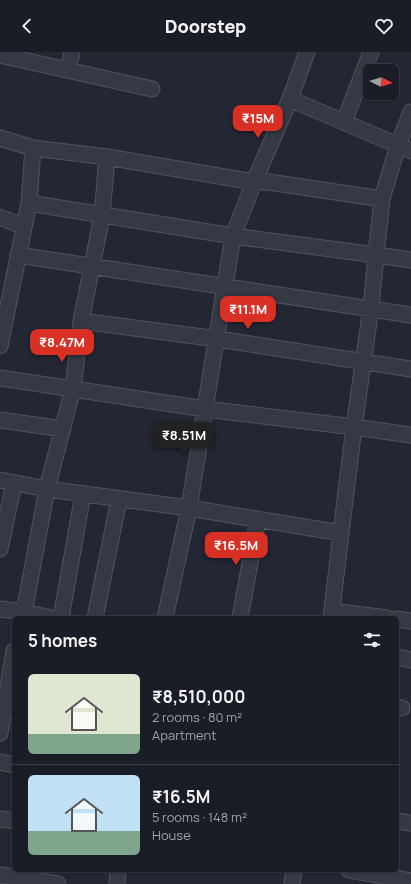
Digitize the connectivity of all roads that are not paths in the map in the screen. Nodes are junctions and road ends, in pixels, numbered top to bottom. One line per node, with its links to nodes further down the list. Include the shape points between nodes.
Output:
1 (72, 52): 5 (street)
2 (307, 52): 7 (street)
3 (371, 52): 9 (street)
4 (0, 55): 5 (street)
5 (68, 70): 6 (street)
6 (152, 89)
7 (290, 99): 9 (street); 14 (street)
8 (411, 112): 12 (street)
9 (344, 122): 12 (street)
10 (0, 138): 11 (street)
11 (33, 148): 13 (street); 16 (street)
12 (405, 148): 15 (street)
13 (107, 157): 14 (street); 17 (street)
14 (254, 182): 15 (street); 20 (street)
15 (382, 199): 22 (street)
16 (29, 203): 17 (street); 19 (street)
17 (102, 216): 20 (street); 24 (street)
18 (0, 217): 19 (street)
19 (24, 227): 21 (street)
20 (233, 236): 22 (street); 25 (street)
21 (18, 255): 24 (street); 26 (street)
22 (376, 255): 23 (street); 27 (street)
23 (411, 260)
24 (91, 265): 25 (street); 29 (street)
25 (225, 286): 27 (street); 30 (street)
26 (6, 288): 31 (street)
27 (371, 308): 28 (street); 32 (street)
28 (411, 315)
29 (81, 321): 30 (street); 35 (street)
30 (218, 339): 32 (street); 36 (street)
31 (0, 346)
32 (362, 361): 33 (street); 38 (street)
33 (411, 369)
34 (0, 378): 35 (street)
35 (73, 388): 36 (street); 39 (street)
36 (205, 409): 38 (street); 45 (street)
37 (0, 420): 39 (street)
38 (354, 427): 40 (street); 47 (street)
39 (63, 429): 42 (street)
40 (411, 435)
41 (7, 482): 42 (street); 48 (street)
42 (47, 489): 43 (street); 51 (street)
43 (83, 494): 44 (street); 52 (street)
44 (119, 499): 45 (street); 53 (street)
45 (189, 508): 46 (street); 54 (street)
46 (258, 519): 47 (street); 55 (street)
47 (341, 533): 50 (street)
48 (0, 549)
49 (0, 609): 51 (street)
50 (331, 614): 56 (street)
51 (23, 615)
52 (61, 616)
53 (95, 616)
54 (166, 616)
55 (240, 616)
56 (359, 616)
57 (399, 619): 58 (street)
58 (411, 621)
59 (399, 658): 60 (street)
60 (411, 660)
61 (12, 664): 62 (street)
62 (6, 705): 63 (street)
63 (0, 733)
64 (0, 762): 65 (street)
65 (12, 764)
66 (0, 819): 67 (street)
67 (12, 821)
68 (399, 821): 69 (street)
69 (411, 823)
70 (118, 872): 76 (street)
71 (294, 872): 77 (street)
72 (360, 872): 74 (street)
73 (0, 875): 75 (street)
74 (411, 881)
75 (58, 884)
76 (117, 884)
77 (292, 884)

